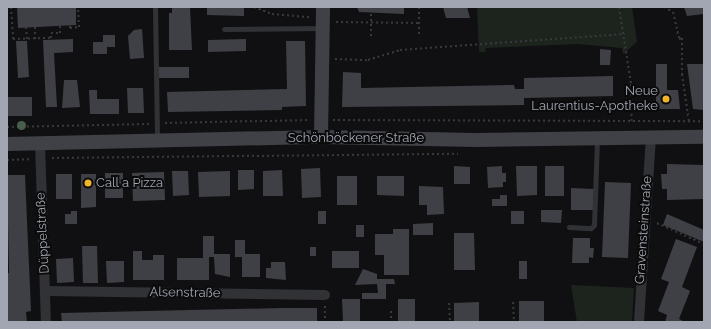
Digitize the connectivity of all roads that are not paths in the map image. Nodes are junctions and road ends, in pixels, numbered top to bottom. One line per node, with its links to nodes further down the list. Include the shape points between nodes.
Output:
1 (155, 7): 8 (lane)
2 (323, 19): 3 (lane); 4 (main road)
3 (224, 29)
4 (321, 137): 7 (main road, Schönböckener Straße); 8 (main road, Schönböckener Straße)
5 (704, 137): 6 (main road, Schönböckener Straße)
6 (651, 138): 7 (main road, Schönböckener Straße); 15 (street, Gravensteinstraße)
7 (597, 140): 11 (lane, via 594,225 591,228)
8 (157, 142): 9 (main road, Schönböckener Straße)
9 (40, 143): 10 (main road, Schönböckener Straße); 12 (street, Düppelstraße)
10 (7, 144)
11 (569, 227)
12 (46, 292): 13 (street, Alsenstraße); 14 (street, Düppelstraße)
13 (325, 295)
14 (46, 322)
15 (639, 322)

